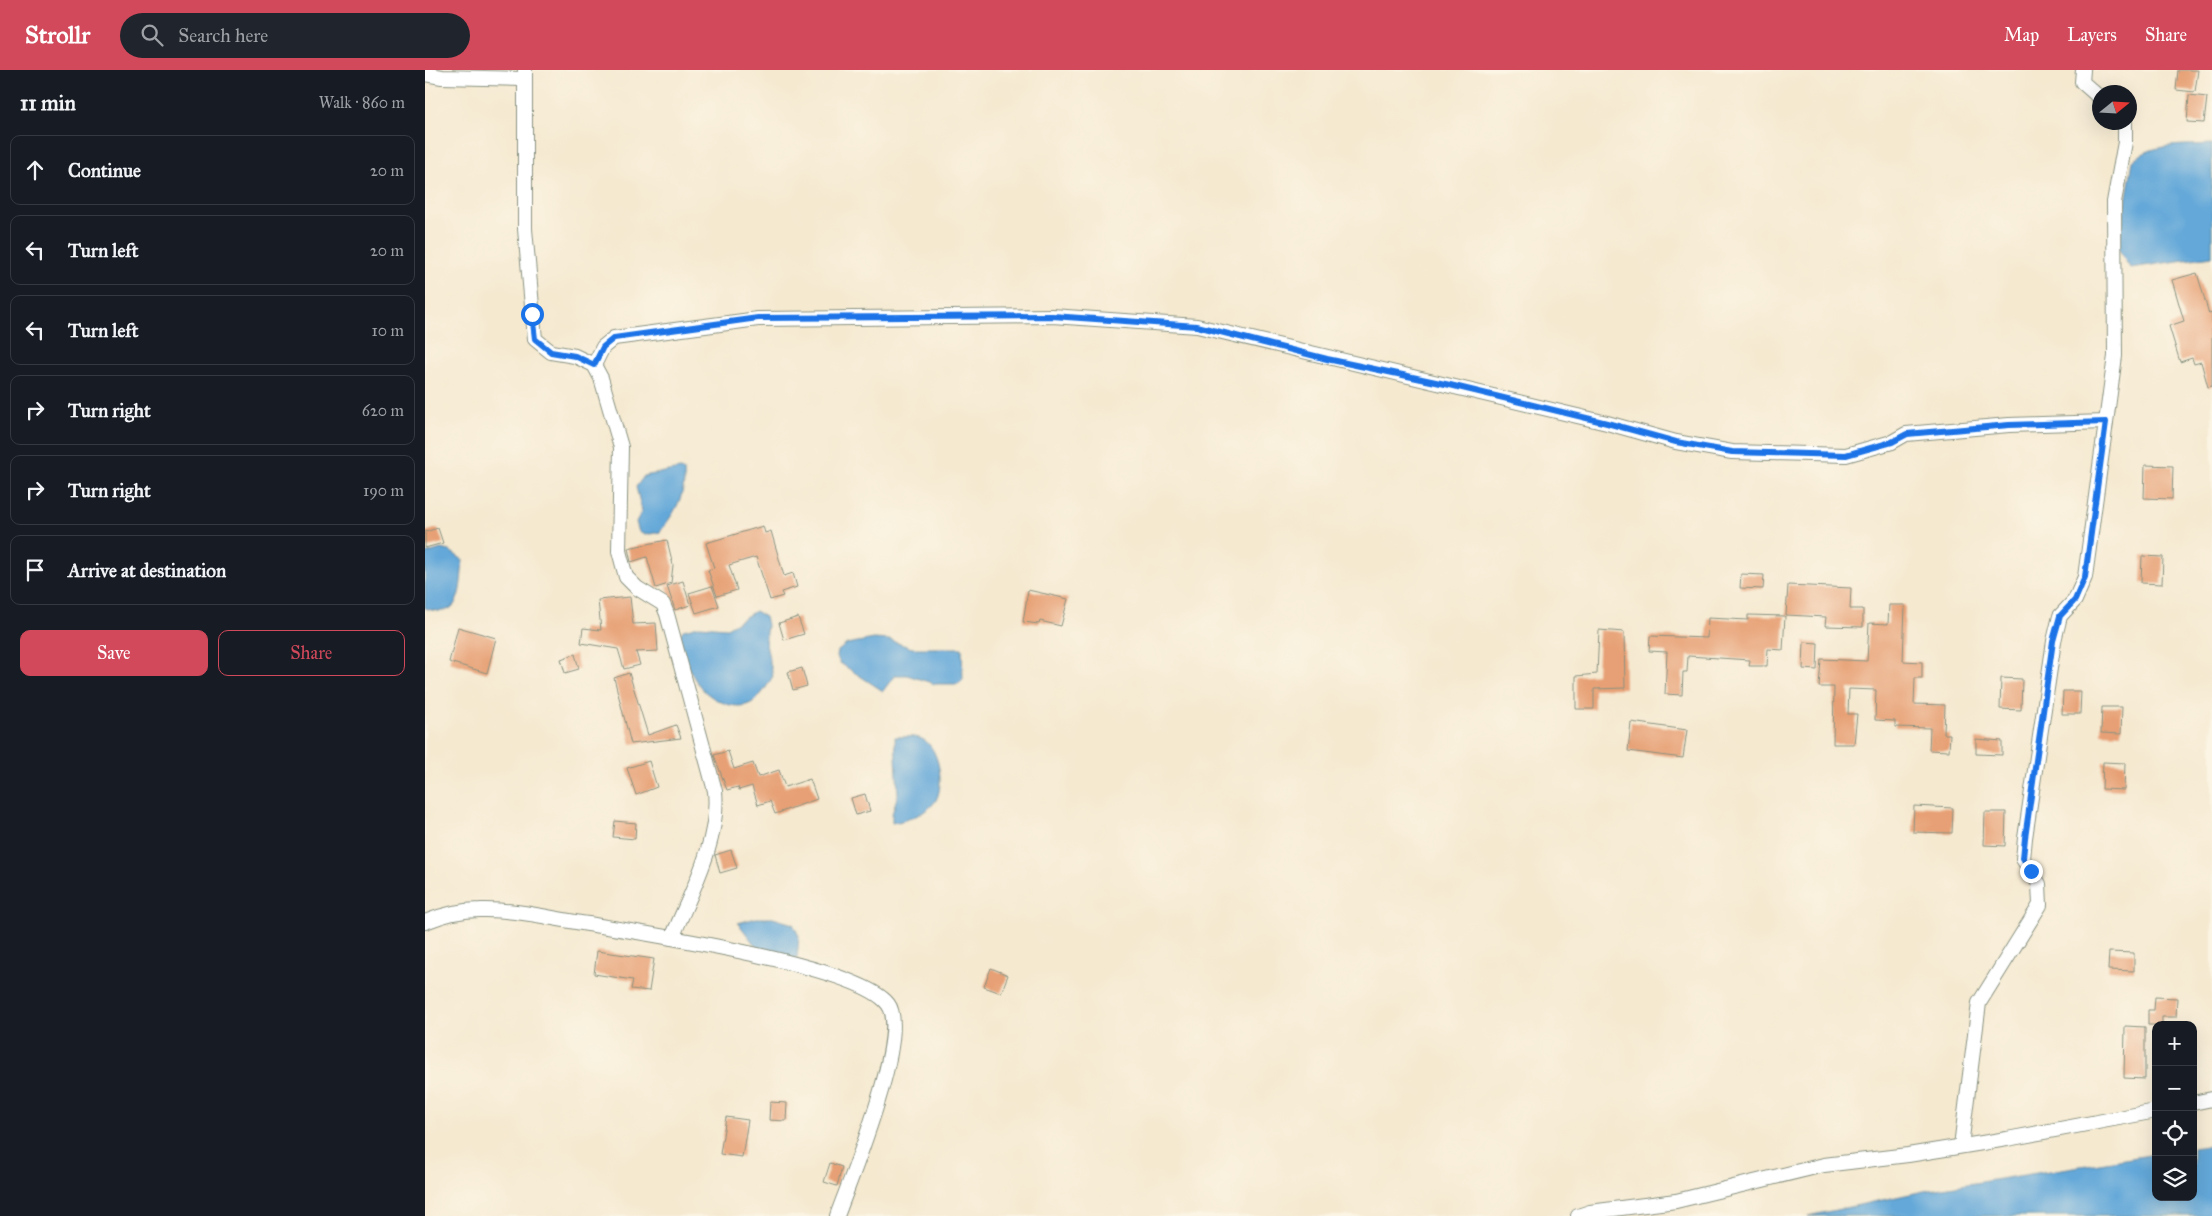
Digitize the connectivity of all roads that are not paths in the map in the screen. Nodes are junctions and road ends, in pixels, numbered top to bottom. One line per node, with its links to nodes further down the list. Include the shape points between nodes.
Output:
1 (2083, 70): 4 (street, via 2082,82)
2 (425, 74): 3 (street, via 442,77)
3 (525, 74): 6 (street, via 525,229 535,339 551,352 575,356)
4 (2092, 91)
5 (2125, 130): 7 (street, via 2114,202 2115,356)
6 (594, 365): 7 (street, via 603,347 614,338 758,318 1052,316 1197,326 1588,418 1676,442 1732,452 1846,455 1892,442 1907,434 2009,425); 9 (street, via 601,378 621,447 619,551 626,578 663,604 715,791 717,811 704,862)
7 (2106, 422): 13 (street, via 2085,577 2075,600 2060,616 2053,641 2025,838 2023,858 2039,884 2040,905 1979,1003)
8 (425, 922): 9 (street, via 459,912 514,912)
9 (673, 938): 14 (street, via 836,976 871,991 889,1004 895,1020 894,1038 876,1108)
10 (2212, 1099): 11 (street)
11 (2197, 1102)
12 (2152, 1111): 13 (street)
13 (1961, 1146): 15 (street, via 1825,1164 1676,1201)
14 (837, 1216)
15 (1578, 1216)

